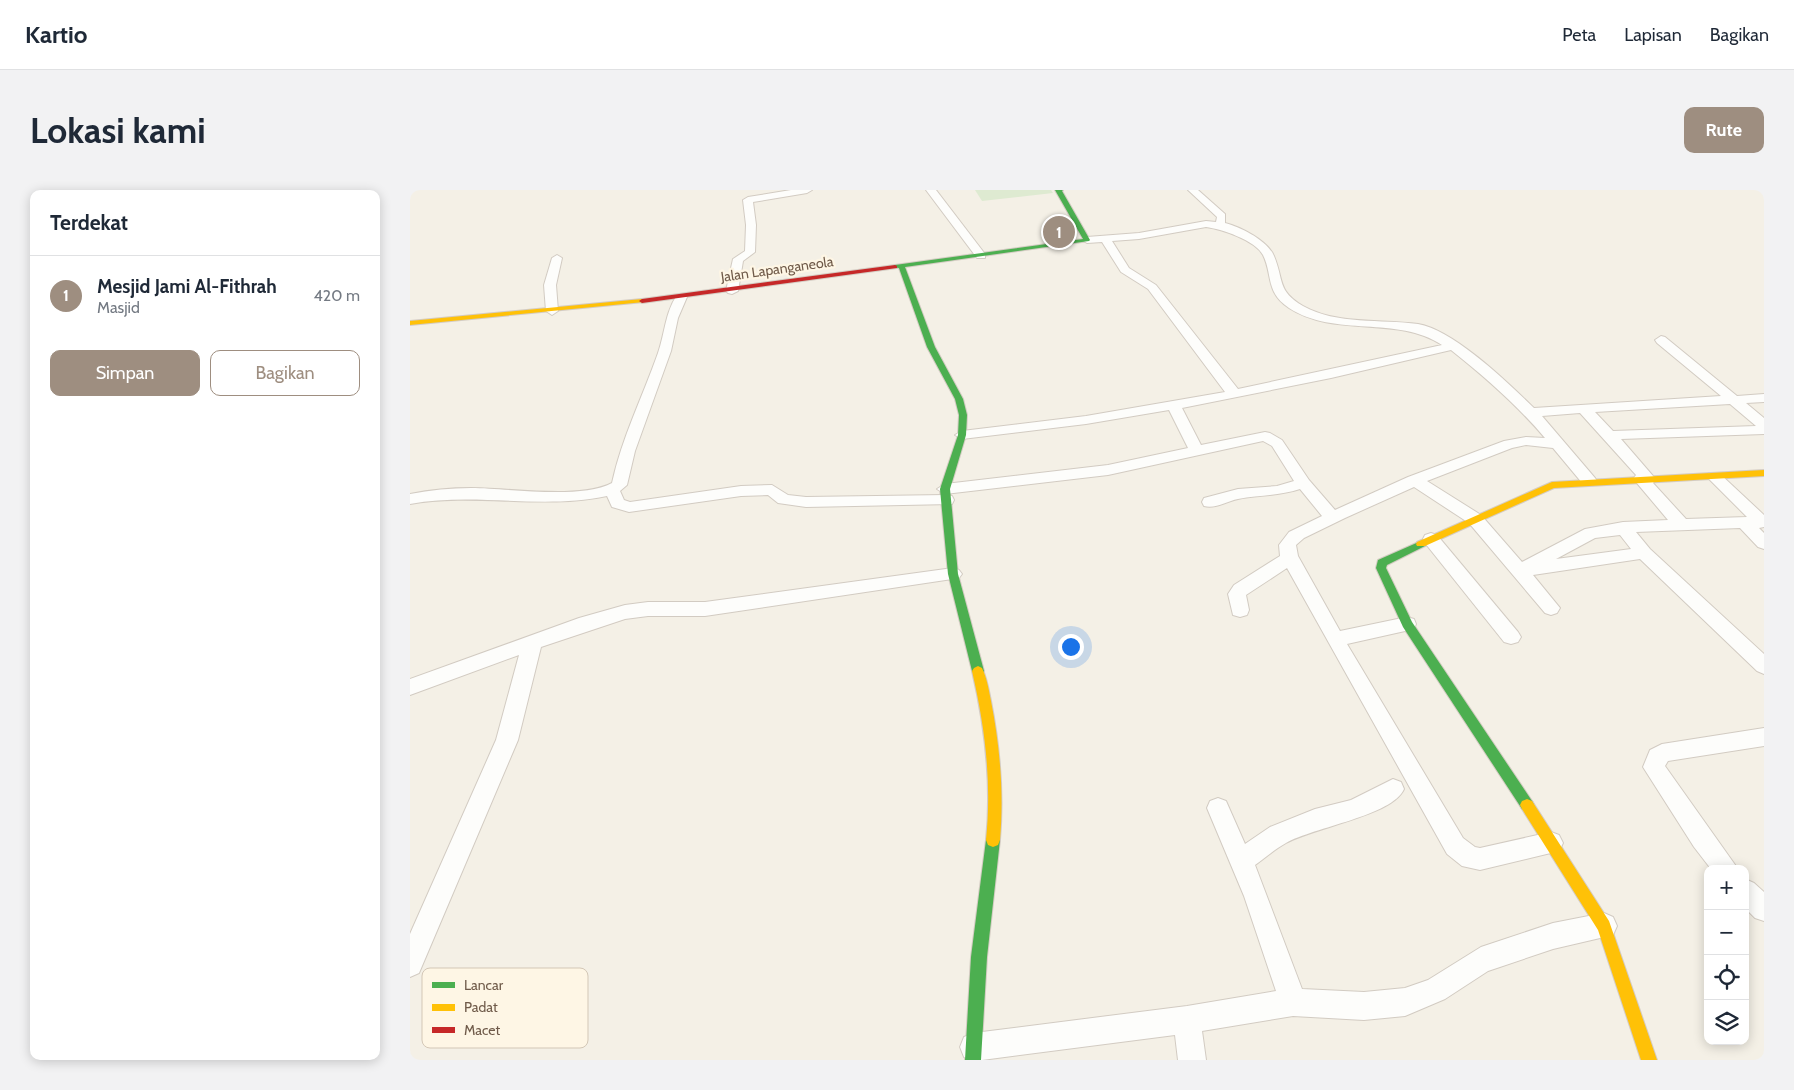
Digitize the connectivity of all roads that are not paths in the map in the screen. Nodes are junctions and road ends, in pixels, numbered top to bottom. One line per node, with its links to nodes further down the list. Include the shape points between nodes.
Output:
1 (807, 190): 11 (street, via 748,200 750,252 738,259)
2 (931, 190): 8 (street)
3 (1059, 190): 7 (street)
4 (1193, 190): 5 (street, via 1222,216)
5 (1220, 225): 6 (street, via 1206,224); 16 (street, via 1263,247 1269,256 1280,294 1305,312 1343,322 1418,328)
6 (1105, 239): 7 (street); 17 (street, via 1125,270 1152,287)
7 (1087, 240): 8 (street, Jalan Lapanganeola)
8 (981, 256): 10 (street, Jalan Lapanganeola)
9 (557, 258): 13 (street, via 550,285)
10 (902, 267): 11 (street, Jalan Lapanganeola); 25 (street, via 931,347 959,398 963,415)
11 (732, 291): 12 (street, Jalan Lapanganeola)
12 (681, 298): 13 (street, Jalan Lapanganeola); 35 (street, via 672,311 666,349 630,443 619,485)
13 (552, 311): 14 (street, Jalan Lapanganeola)
14 (410, 323)
15 (1661, 340): 19 (street)
16 (1453, 346): 17 (street); 22 (street)
17 (1234, 394): 20 (street)
18 (1764, 398): 19 (street)
19 (1735, 400): 21 (street); 23 (street)
20 (1173, 404): 25 (street, via 1040,427); 28 (street)
21 (1584, 409): 22 (street); 26 (street)
22 (1531, 412): 27 (street)
23 (1764, 425)
24 (1764, 430): 26 (street)
25 (962, 435): 36 (street)
26 (1609, 435): 31 (street)
27 (1559, 444): 32 (street, via 1526,441 1509,444); 33 (street)
28 (1196, 450): 34 (street, via 1268,437 1277,443); 36 (street, via 1108,470)
29 (1764, 473): 30 (street)
30 (1714, 476): 31 (street); 42 (street)
31 (1644, 479): 33 (street); 43 (street)
32 (1414, 480): 39 (street); 40 (street)
33 (1589, 481): 40 (street, via 1552,485)
34 (1303, 483): 38 (street, via 1279,491 1238,494); 39 (street)
35 (612, 490): 36 (street, via 618,503 629,507 741,491 772,490 784,499 806,502); 37 (street, via 531,496 462,494)
36 (945, 495): 50 (street)
37 (410, 499)
38 (1210, 502)
39 (1332, 517): 48 (street, via 1292,538 1287,546)
40 (1475, 519): 45 (street); 49 (street)
41 (1744, 522): 42 (street); 43 (street); 46 (street)
42 (1763, 522)
43 (1680, 524): 44 (street)
44 (1623, 527): 47 (street); 49 (street, via 1591,533)
45 (1431, 539): 53 (street, via 1382,563 1381,568); 54 (street)
46 (1764, 543)
47 (1644, 553): 49 (street); 57 (street)
48 (1290, 558): 52 (street, via 1240,590 1237,594); 55 (street)
49 (1522, 570): 51 (street)
50 (953, 574): 56 (street, via 705,609 625,612); 71 (street, via 981,684 996,770 997,811 979,957)
51 (1551, 608)
52 (1240, 610)
53 (1408, 624): 55 (street); 62 (street)
54 (1511, 637)
55 (1335, 639): 62 (street, via 1462,854 1480,858)
56 (532, 643): 58 (street); 68 (street, via 507,740)
57 (1764, 666)
58 (410, 687)
59 (1764, 737): 64 (street, via 1662,753 1655,762 1654,767)
60 (1394, 789): 63 (street, via 1355,809 1316,819 1278,835)
61 (1218, 808): 63 (street)
62 (1551, 842): 67 (street)
63 (1241, 861): 69 (street)
64 (1723, 865)
65 (1749, 895): 66 (street)
66 (1764, 909)
67 (1604, 926): 69 (street, via 1553,936 1482,960 1436,990 1405,1002 1364,1006); 73 (street)
68 (410, 964)
69 (1293, 1002): 70 (street)
70 (1187, 1020): 71 (street); 72 (street)
71 (974, 1054)
72 (1192, 1060)
73 (1649, 1060)

